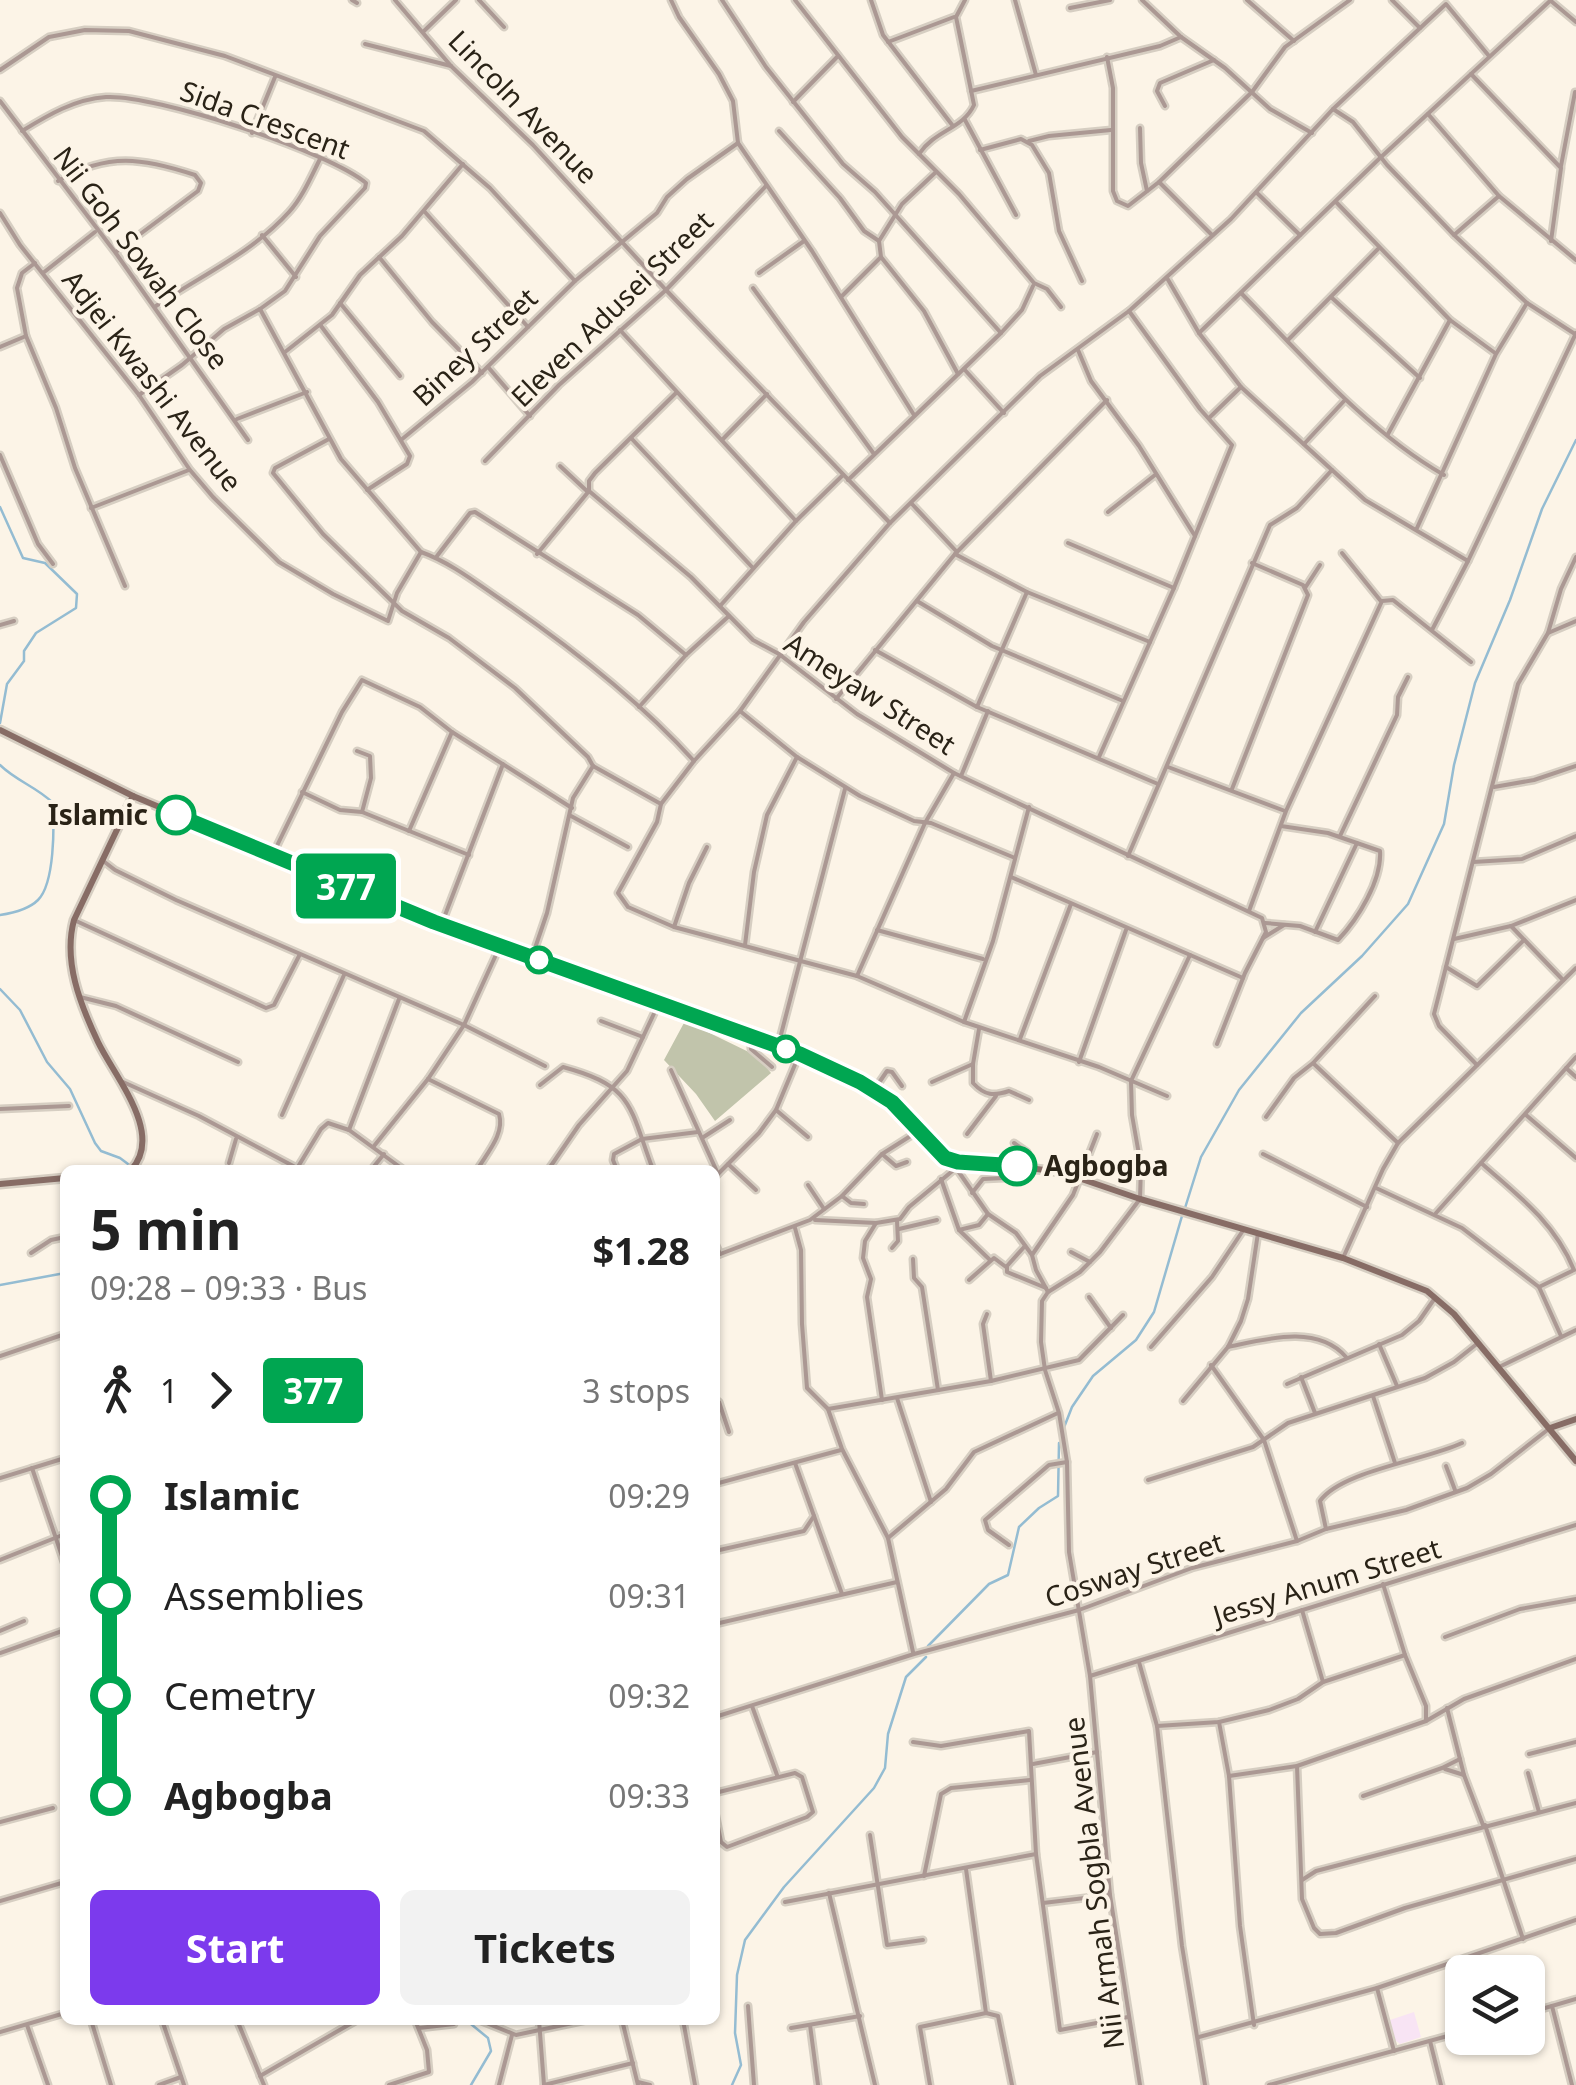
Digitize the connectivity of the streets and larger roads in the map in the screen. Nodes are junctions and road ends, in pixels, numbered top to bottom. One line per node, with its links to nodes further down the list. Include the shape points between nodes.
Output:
1 (394, 0): 24 (street, Lincoln Avenue)
2 (456, 0): 24 (street)
3 (479, 0): 22 (street)
4 (671, 0): 55 (street, via 733,101)
5 (722, 0): 42 (street)
6 (794, 0): 29 (street)
7 (871, 0): 27 (street)
8 (966, 0): 20 (street)
9 (1016, 0): 37 (street)
10 (1110, 0): 18 (street)
11 (1142, 0): 25 (street)
12 (1246, 0): 19 (street)
13 (1262, 0): 19 (street)
14 (1350, 0): 26 (street)
15 (1392, 0): 23 (street)
16 (1551, 0): 21 (street); 30 (street)
17 (1448, 2): 23 (street); 30 (street)
18 (1070, 8)
19 (1259, 8): 26 (street)
20 (956, 17): 27 (street); 38 (street)
21 (1576, 22)
22 (504, 28)
23 (1420, 28): 44 (street)
24 (424, 31): 33 (street, Lincoln Avenue)
25 (1181, 37): 31 (street); 32 (street)
26 (1294, 41): 39 (street)
27 (888, 42): 47 (street)
28 (364, 44): 33 (street)
29 (838, 55): 42 (street); 57 (street)
30 (1489, 56): 35 (street)
31 (1107, 57): 37 (street); 49 (street)
32 (1214, 60): 39 (street); 43 (street, via 1160,82)
33 (451, 66): 82 (street, Lincoln Avenue)
34 (0, 70): 36 (street, via 50,37 106,29 159,37)
35 (1470, 74): 45 (street); 61 (street)
36 (275, 76): 52 (street); 60 (street, via 424,130)
37 (1036, 76): 38 (street)
38 (971, 92): 46 (street, via 974,105)
39 (1252, 92): 53 (street); 64 (street)
40 (1576, 92): 61 (street)
41 (0, 101): 50 (street, Nii Goh Sowah Close)
42 (793, 102): 73 (street)
43 (1165, 106)
44 (1333, 110): 53 (street); 58 (street, via 1353,122)
45 (1428, 114): 58 (street); 68 (street)
46 (965, 120): 47 (street); 56 (street)
47 (953, 126): 57 (street)
48 (1140, 128): 66 (street)
49 (1111, 130): 54 (street); 66 (street, via 1114,198 1128,206)
50 (22, 131): 52 (street, Sida Crescent, via 82,101 122,97); 63 (street, Nii Goh Sowah Close)
51 (779, 131): 80 (street)
52 (252, 132): 59 (street, Sida Crescent)
53 (1312, 132): 67 (street)
54 (1028, 140): 56 (street); 94 (street, via 1050,173 1059,231)
55 (738, 144): 65 (street); 82 (street, Biney Street, via 686,179)
56 (980, 150): 72 (street)
57 (919, 154): 62 (street)
58 (1380, 158): 69 (street); 76 (street)
59 (320, 159): 75 (street, via 296,204); 91 (street, Sida Crescent, via 366,185 320,236)
60 (464, 163): 70 (street); 93 (street)
61 (1561, 168): 81 (street)
62 (936, 172): 73 (street); 95 (street)
63 (58, 180): 74 (street, Nii Goh Sowah Close); 84 (street, via 100,161 131,159 196,175 198,191)
64 (1160, 182): 66 (street); 77 (street)
65 (766, 186): 79 (street); 97 (street, Eleven Adusei Street)
66 (1147, 191)
67 (1257, 193): 77 (street); 78 (street)
68 (1499, 196): 76 (street); 81 (street)
69 (1336, 202): 78 (street); 83 (street)
70 (424, 211): 85 (street); 109 (street)
71 (0, 213): 88 (street, Adjei Kwashi Avenue)
72 (1016, 215)
73 (896, 217): 80 (street); 111 (street)
74 (96, 231): 84 (street, Nii Goh Sowah Close); 89 (street)
75 (262, 235): 91 (street); 103 (street)
76 (1454, 235): 102 (street)
77 (1213, 236): 92 (street)
78 (1302, 236): 98 (street)
79 (805, 241): 90 (street); 99 (street)
80 (878, 241): 86 (street)
81 (1551, 241): 87 (street)
82 (622, 242): 93 (street, Biney Street); 97 (street, Lincoln Avenue)
83 (1378, 249): 100 (street); 107 (street)
84 (116, 252): 103 (street, Nii Goh Sowah Close)
85 (378, 257): 101 (street); 123 (street)
86 (881, 258): 99 (street); 124 (street, via 924,310)
87 (1576, 260)
88 (35, 263): 89 (street, Adjei Kwashi Avenue); 114 (street, via 16,288)
89 (43, 272): 131 (street, Adjei Kwashi Avenue)
90 (758, 272)
91 (296, 276): 105 (street, Sida Crescent)
92 (1167, 278): 106 (street); 112 (street)
93 (575, 280): 109 (street, Biney Street)
94 (1082, 280)
95 (1034, 283): 104 (street); 111 (street, via 1028,302)
96 (753, 288): 146 (street)
97 (666, 290): 110 (street, Eleven Adusei Street); 130 (street, Lincoln Avenue)
98 (1241, 293): 112 (street); 115 (street)
99 (842, 297): 135 (street)
100 (1331, 298): 115 (street); 126 (street)
101 (340, 303): 108 (street); 125 (street)
102 (1527, 303): 113 (street); 119 (street)
103 (156, 306): 120 (street, Nii Goh Sowah Close)
104 (1061, 307)
105 (260, 309): 118 (street); 120 (street, Sida Crescent)
106 (1130, 311): 117 (street); 137 (street)
107 (1450, 320): 119 (street); 126 (street)
108 (321, 326): 118 (street); 143 (street)
109 (528, 326): 121 (street, Biney Street)
110 (620, 330): 129 (street); 136 (street, Eleven Adusei Street)
111 (1001, 333): 122 (street)
112 (1199, 333): 127 (street)
113 (1576, 333): 171 (street)
114 (26, 336): 116 (street); 158 (street)
115 (1288, 340): 132 (street)
116 (0, 347)
117 (1078, 350): 133 (street); 134 (street)
118 (285, 352): 128 (street)
119 (1496, 354): 153 (street)
120 (190, 358): 131 (street, Sida Crescent); 138 (street, Nii Goh Sowah Close)
121 (488, 368): 123 (street, Biney Street); 136 (street)
122 (964, 370): 124 (street); 134 (street)
123 (482, 373): 143 (street, Biney Street)
124 (958, 374): 135 (street)
125 (400, 376)
126 (1420, 378): 139 (street)
127 (1241, 387): 137 (street); 145 (street)
128 (307, 392): 138 (street); 141 (street)
129 (677, 392): 140 (street); 144 (street)
130 (767, 394): 144 (street); 154 (street, Lincoln Avenue)
131 (140, 395): 150 (street, Adjei Kwashi Avenue)
132 (1346, 398): 139 (street); 145 (street)
133 (1107, 400): 152 (street); 166 (street)
134 (1004, 413): 157 (street)
135 (914, 415): 146 (street)
136 (530, 416): 148 (street, Eleven Adusei Street)
137 (1209, 418): 163 (street, via 1232,448)
138 (236, 420): 142 (street, Nii Goh Sowah Close)
139 (1388, 434): 153 (street)
140 (631, 438): 156 (street, via 591,478); 175 (street)
141 (329, 439): 155 (street); 182 (street, via 276,468 275,478)
142 (248, 440)
143 (401, 440): 155 (street, via 410,456 406,464)
144 (722, 440): 160 (street)
145 (1304, 444): 151 (street)
146 (874, 454): 154 (street)
147 (0, 455): 172 (street)
148 (486, 461)
149 (560, 466): 156 (street, Ameyaw Street)
150 (190, 470): 158 (street); 182 (street, Adjei Kwashi Avenue, via 279,562 388,621)
151 (1332, 470): 162 (street, via 1377,509); 173 (street, via 1297,508 1273,521)
152 (1156, 474): 159 (street); 163 (street)
153 (1444, 475): 162 (street)
154 (846, 478): 160 (street); 161 (street, Lincoln Avenue)
155 (367, 490): 165 (street)
156 (588, 492): 168 (street); 183 (street, Ameyaw Street)
157 (912, 504): 161 (street); 166 (street)
158 (91, 508): 176 (street)
159 (1108, 512)
160 (796, 521): 175 (street)
161 (890, 523): 193 (street)
162 (1416, 530): 171 (street)
163 (1195, 536): 177 (street)
164 (1068, 544): 177 (street)
165 (421, 552): 170 (street); 182 (street)
166 (956, 553): 179 (street); 180 (street)
167 (1342, 553): 181 (street)
168 (537, 554): 170 (street, via 472,512); 194 (street, via 638,614)
169 (1576, 557): 189 (street)
170 (436, 558): 199 (street, via 552,635)
171 (1468, 561): 188 (street)
172 (53, 564)
173 (1252, 564): 178 (street); 212 (street)
174 (1320, 565): 178 (street)
175 (753, 568): 183 (street)
176 (125, 586)
177 (1174, 588): 190 (street)
178 (1305, 588): 217 (street, via 1306,601)
179 (1027, 592): 190 (street); 192 (street)
180 (917, 600): 191 (street); 192 (street)
181 (1382, 601): 188 (street, via 1393,600); 224 (street)
182 (395, 603): 210 (street, via 532,702)
183 (720, 606): 184 (street, Ameyaw Street)
184 (729, 616): 193 (street, Ameyaw Street, via 762,648); 194 (street)
185 (14, 621): 187 (street)
186 (1576, 622): 189 (street)
187 (0, 625)
188 (1432, 630): 195 (street)
189 (1548, 633): 218 (street, via 1518,684)
190 (1150, 642): 198 (street)
191 (876, 650): 197 (street); 200 (street)
192 (1002, 650): 198 (street); 200 (street)
193 (779, 654): 197 (street, Ameyaw Street); 201 (street)
194 (686, 656): 199 (street)
195 (1471, 662)
196 (1408, 677): 230 (street)
197 (836, 698): 213 (street, Ameyaw Street)
198 (1123, 701): 207 (street)
199 (639, 707): 208 (street)
200 (977, 707): 202 (street)
201 (740, 711): 206 (street); 208 (street)
202 (988, 711): 207 (street); 214 (street)
203 (0, 730): 220 (street)
204 (452, 732): 209 (street); 219 (street, via 420,707 362,680); 229 (street)
205 (357, 751): 225 (street, via 370,756 372,770)
206 (797, 757): 216 (street); 257 (street, via 767,814)
207 (1099, 757): 215 (street)
208 (694, 761): 221 (street)
209 (503, 764): 223 (street); 235 (street)
210 (593, 766): 221 (street); 223 (street)
211 (1576, 766): 218 (street)
212 (1168, 767): 215 (street); 217 (street)
213 (954, 772): 214 (street, Ameyaw Street); 227 (street)
214 (961, 776): 222 (street, Ameyaw Street)
215 (1158, 784): 237 (street)
216 (845, 788): 227 (street); 263 (street)
217 (1232, 788): 224 (street)
218 (1492, 788): 240 (street)
219 (302, 792): 225 (street, via 340,810); 236 (street)
220 (133, 796): 236 (street); 239 (street)
221 (660, 804): 250 (street, via 658,822 618,893 628,906)
222 (1029, 806): 237 (street, Ameyaw Street); 238 (street)
223 (572, 808): 226 (street)
224 (1286, 811): 228 (street)
225 (362, 812): 229 (street)
226 (571, 816): 233 (street); 261 (street)
227 (925, 823): 238 (street); 252 (street)
228 (1280, 826): 230 (street); 244 (street)
229 (409, 831): 235 (street)
230 (1340, 836): 232 (street)
231 (1576, 836): 240 (street, via 1522,858)
232 (1356, 843): 253 (street); 253 (street, via 1380,850 1366,900 1338,940)
233 (628, 847)
234 (707, 847): 250 (street)
235 (469, 855): 248 (street)
236 (272, 856): 248 (street)
237 (1128, 856): 244 (street, Ameyaw Street)
238 (1015, 858): 241 (street)
239 (102, 860): 245 (street); 259 (street)
240 (1473, 862): 255 (street)
241 (1012, 877): 243 (street); 262 (street)
242 (1576, 900): 249 (street)
243 (1070, 904): 251 (street); 280 (street)
244 (1249, 911): 246 (street, Ameyaw Street)
245 (74, 920): 259 (street, via 266,1008 274,1005); 271 (street, via 70,957)
246 (1265, 923): 247 (street); 254 (street)
247 (1285, 924): 253 (street); 254 (street)
248 (441, 925): 258 (street)
249 (1511, 926): 255 (street); 256 (street)
250 (674, 927): 257 (street)
251 (1127, 929): 260 (street); 286 (street)
252 (877, 930): 262 (street); 267 (street)
253 (1316, 932)
254 (1264, 935): 268 (street)
255 (1454, 938): 264 (street)
256 (1524, 940): 264 (street, via 1477,986); 269 (street)
257 (745, 945): 263 (street)
258 (500, 946): 261 (street); 276 (street)
259 (300, 955): 266 (street)
260 (1190, 955): 268 (street); 297 (street)
261 (532, 957): 273 (street)
262 (986, 959): 275 (street)
263 (800, 960): 267 (street); 282 (street)
264 (1446, 967): 289 (street, via 1435,1021)
265 (1576, 968): 269 (street)
266 (344, 975): 272 (street); 309 (street)
267 (857, 976): 275 (street)
268 (1243, 978): 281 (street)
269 (1563, 980): 289 (street)
270 (1375, 996): 287 (street)
271 (80, 997): 285 (street, via 116,1006); 296 (street)
272 (400, 998): 276 (street); 314 (street)
273 (658, 1004): 278 (street); 279 (street)
274 (602, 1021): 279 (street)
275 (964, 1022): 277 (street)
276 (464, 1025): 290 (street); 295 (street)
277 (980, 1028): 280 (street); 288 (street)
278 (750, 1036): 282 (street); 291 (street, via 751,1049)
279 (643, 1038): 300 (street)
280 (1020, 1039): 286 (street)
281 (1217, 1044)
282 (778, 1046): 283 (street)
283 (800, 1054): 302 (street); 308 (street)
284 (1576, 1057): 292 (street)
285 (238, 1062)
286 (1079, 1062): 297 (street)
287 (1313, 1063): 311 (street); 323 (street)
288 (973, 1064): 298 (street); 303 (street, via 973,1083)
289 (1477, 1065): 323 (street)
290 (545, 1066)
291 (772, 1067)
292 (1566, 1068): 294 (street); 310 (street)
293 (671, 1070): 315 (street)
294 (1576, 1077)
295 (428, 1079): 324 (street); 338 (street, via 499,1114 500,1133)
296 (119, 1081): 319 (street); 333 (street, via 142,1135)
297 (1131, 1081): 304 (street); 356 (street)
298 (932, 1082)
299 (540, 1084): 300 (street, via 562,1067)
300 (613, 1086): 320 (street, via 630,1104); 339 (street)
301 (902, 1086): 302 (street, via 887,1071)
302 (874, 1090): 313 (street)
303 (996, 1096): 305 (street, via 1010,1091); 316 (street)
304 (1167, 1096)
305 (1029, 1100)
306 (69, 1106): 307 (street)
307 (0, 1109)
308 (776, 1110): 318 (street); 332 (street)
309 (282, 1116)
310 (1526, 1116): 328 (street); 330 (street)
311 (1266, 1117)
312 (730, 1120): 321 (street)
313 (920, 1129): 326 (street); 343 (street)
314 (349, 1130): 324 (street); 335 (street, via 328,1123)
315 (700, 1132): 320 (street); 321 (street)
316 (967, 1134)
317 (1097, 1134): 349 (street)
318 (808, 1137)
319 (236, 1138): 331 (street); 334 (street)
320 (642, 1138): 340 (street, via 614,1154); 341 (street)
321 (702, 1138): 342 (street)
322 (1014, 1142): 345 (street)
323 (1398, 1143): 352 (street)
324 (374, 1146): 325 (street)
325 (384, 1154): 336 (street); 337 (street)
326 (882, 1154): 329 (street, via 896,1166); 355 (street)
327 (1263, 1154): 358 (street)
328 (1576, 1158)
329 (907, 1162)
330 (1481, 1163): 360 (street); 383 (street, via 1546,1221)
331 (229, 1164)
332 (728, 1164): 346 (street); 353 (street)
333 (135, 1165)
334 (289, 1165)
335 (299, 1165)
336 (375, 1165)
337 (398, 1165)
338 (480, 1165)
339 (551, 1165)
340 (615, 1165)
341 (651, 1165)
342 (712, 1165)
343 (957, 1165): 344 (street); 348 (street); 354 (street)
344 (1007, 1165): 345 (street); 354 (street, via 1004,1178 984,1179)
345 (1029, 1166): 349 (street)
346 (720, 1172)
347 (60, 1178): 350 (street)
348 (941, 1178): 363 (street); 369 (street)
349 (1078, 1178): 356 (street); 377 (street, via 1074,1195)
350 (0, 1184)
351 (808, 1185): 359 (street)
352 (1376, 1188): 358 (street); 360 (street)
353 (756, 1190)
354 (972, 1194): 361 (street)
355 (842, 1196): 357 (street); 359 (street)
356 (1140, 1199): 368 (street); 381 (street)
357 (864, 1204)
358 (1366, 1207): 378 (street)
359 (824, 1210): 362 (street)
360 (1436, 1213): 385 (street)
361 (988, 1214): 369 (street, via 979,1225); 372 (street)
362 (810, 1220): 365 (street); 366 (street)
363 (896, 1220): 365 (street); 367 (street)
364 (938, 1220): 367 (street)
365 (876, 1222): 411 (street, via 863,1258 871,1279 867,1298)
366 (795, 1228): 376 (street); 414 (street, via 808,1388)
367 (899, 1229): 373 (street)
368 (1244, 1229): 370 (street); 397 (street)
369 (959, 1230): 380 (street)
370 (1258, 1233): 378 (street); 398 (street, via 1248,1299)
371 (60, 1238): 374 (street)
372 (1025, 1246): 377 (street); 382 (street)
373 (892, 1248)
374 (31, 1252)
375 (1072, 1252): 381 (street)
376 (720, 1254)
377 (1032, 1255): 386 (street)
378 (1344, 1258): 388 (street)
379 (913, 1260): 408 (street)
380 (990, 1260): 382 (street); 384 (street)
381 (1090, 1262): 386 (street)
382 (1006, 1268): 386 (street)
383 (1575, 1270): 385 (street)
384 (969, 1280)
385 (1539, 1286): 394 (street)
386 (1047, 1290): 403 (street, Nii Armah Sogbla Avenue, via 1041,1342)
387 (1089, 1297): 391 (street)
388 (1436, 1297): 395 (street); 396 (street, via 1412,1329)
389 (987, 1314): 405 (street)
390 (1123, 1316): 391 (street)
391 (1111, 1328): 403 (street, via 1079,1360)
392 (1576, 1330): 394 (street)
393 (60, 1336): 399 (street)
394 (1561, 1336): 402 (street)
395 (1478, 1343): 402 (street); 407 (street)
396 (1379, 1344): 400 (street); 407 (street)
397 (1151, 1347)
398 (1228, 1347): 400 (street, via 1310,1337); 401 (street)
399 (0, 1356)
400 (1346, 1357): 404 (street)
401 (1211, 1365): 412 (street); 420 (street)
402 (1499, 1368): 418 (street)
403 (1046, 1370): 405 (street); 415 (street, Nii Armah Sogbla Avenue)
404 (1301, 1377): 406 (street); 416 (street)
405 (992, 1380): 408 (street)
406 (1287, 1384)
407 (1398, 1388): 409 (street)
408 (938, 1390): 410 (street)
409 (1373, 1396): 416 (street); 427 (street)
410 (897, 1398): 411 (street); 434 (street)
411 (882, 1400): 414 (street)
412 (1183, 1401)
413 (720, 1402): 419 (street)
414 (828, 1410): 422 (street)
415 (1060, 1412): 426 (street, Nii Armah Sogbla Avenue); 434 (street, via 974,1452)
416 (1315, 1413): 420 (street)
417 (1576, 1419): 418 (street)
418 (1550, 1428): 424 (street); 433 (street, Cosway Street)
419 (730, 1432)
420 (1264, 1440): 431 (street); 443 (street)
421 (1462, 1443): 427 (street)
422 (842, 1449): 425 (street); 442 (street)
423 (60, 1460): 429 (street)
424 (1576, 1461)
425 (795, 1463): 432 (street); 435 (street)
426 (1063, 1463): 444 (street, via 1052,1464 985,1520); 453 (street, Nii Armah Sogbla Avenue)
427 (1396, 1465): 437 (street, via 1324,1494)
428 (1446, 1466): 433 (street)
429 (32, 1468): 430 (street); 441 (street)
430 (0, 1478)
431 (1148, 1480)
432 (720, 1483)
433 (1456, 1492): 437 (street, Cosway Street)
434 (931, 1502): 442 (street)
435 (814, 1516): 438 (street); 439 (street)
436 (1576, 1525): 449 (street, Jessy Anum Street)
437 (1326, 1529): 443 (street, Cosway Street)
438 (804, 1531): 439 (street); 445 (street)
439 (821, 1535): 450 (street)
440 (60, 1536): 441 (street)
441 (55, 1537): 446 (street); 447 (street)
442 (888, 1538): 448 (street)
443 (1297, 1541): 453 (street, Cosway Street, via 1192,1568)
444 (1009, 1545)
445 (720, 1550)
446 (60, 1551)
447 (0, 1560)
448 (897, 1582): 450 (street); 460 (street)
449 (1383, 1584): 452 (street, Jessy Anum Street); 461 (street)
450 (842, 1594): 455 (street)
451 (1576, 1599): 458 (street, via 1520,1609)
452 (1302, 1609): 463 (street, Jessy Anum Street); 465 (street)
453 (1079, 1610): 460 (street, Cosway Street); 464 (street, Nii Armah Sogbla Avenue)
454 (24, 1622): 456 (street)
455 (720, 1623)
456 (0, 1630)
457 (60, 1632): 459 (street)
458 (1445, 1637)
459 (0, 1653)
460 (914, 1654): 466 (street, Cosway Street)
461 (1405, 1655): 465 (street); 467 (street)
462 (1576, 1659): 468 (street)
463 (1139, 1662): 464 (street, Jessy Anum Street); 473 (street)
464 (1090, 1676): 476 (street, Nii Armah Sogbla Avenue)
465 (1323, 1682): 472 (street, via 1269,1710)
466 (752, 1706): 470 (street, Cosway Street); 483 (street)
467 (1426, 1706): 469 (street); 471 (street)
468 (1447, 1708): 469 (street); 478 (street)
469 (1438, 1713): 471 (street)
470 (720, 1716)
471 (1426, 1721): 480 (street)
472 (1219, 1722): 473 (street); 485 (street)
473 (1156, 1726): 543 (street)
474 (913, 1742): 479 (street, via 941,1746 1028,1731)
475 (1576, 1742): 477 (street)
476 (1098, 1752): 479 (street); 507 (street, Nii Armah Sogbla Avenue)
477 (1529, 1754)
478 (1460, 1759): 481 (street); 484 (street)
479 (1033, 1764): 486 (street)
480 (1297, 1766): 485 (street); 498 (street)
481 (1442, 1768): 484 (street); 488 (street)
482 (1528, 1773): 491 (street)
483 (778, 1775): 487 (street); 495 (street, via 800,1774 811,1815 727,1847)
484 (1464, 1775): 493 (street)
485 (1229, 1776): 524 (street)
486 (1032, 1780): 496 (street); 501 (street, via 946,1790)
487 (720, 1792)
488 (1362, 1796)
489 (1576, 1803): 491 (street)
490 (54, 1808): 492 (street)
491 (1539, 1812): 493 (street)
492 (0, 1822)
493 (1484, 1825): 500 (street); 503 (street)
494 (870, 1835): 505 (street)
495 (720, 1837)
496 (1036, 1854): 499 (street); 510 (street)
497 (1576, 1859): 503 (street)
498 (1300, 1864): 500 (street); 502 (street)
499 (966, 1868): 501 (street); 519 (street)
500 (1316, 1871): 502 (street)
501 (924, 1876): 505 (street)
502 (1301, 1881): 503 (street, via 1314,1928 1327,1936)
503 (1504, 1882): 512 (street)
504 (60, 1883): 508 (street)
505 (877, 1885): 506 (street); 513 (street, via 888,1946)
506 (829, 1893): 509 (street); 521 (street)
507 (1110, 1894): 510 (street); 522 (street, Nii Armah Sogbla Avenue)
508 (0, 1901)
509 (785, 1902)
510 (1043, 1903): 522 (street, via 1060,2030)
511 (1576, 1920): 512 (street)
512 (1522, 1939): 514 (street)
513 (923, 1940)
514 (1377, 1988): 524 (street); 545 (street)
515 (1576, 1999): 517 (street)
516 (748, 2006): 562 (street)
517 (1552, 2006): 518 (street); 548 (street)
518 (1545, 2008)
519 (986, 2013): 565 (street, via 920,2027); 566 (street, via 998,2016)
520 (60, 2015): 525 (street)
521 (860, 2016): 523 (street); 564 (street)
522 (1128, 2017): 567 (street, Nii Armah Sogbla Avenue)
523 (810, 2024): 538 (street); 563 (street)
524 (1254, 2024): 543 (street)
525 (27, 2025): 540 (street); 552 (street)
526 (93, 2025): 553 (street)
527 (164, 2025): 550 (street)
528 (239, 2025): 549 (street)
529 (347, 2025): 549 (street)
530 (418, 2025): 537 (street)
531 (445, 2025): 537 (street)
532 (491, 2025): 541 (street)
533 (540, 2025): 539 (street)
534 (563, 2025): 539 (street)
535 (623, 2025): 546 (street)
536 (684, 2025): 561 (street)
537 (419, 2028): 557 (street, via 430,2072)
538 (791, 2028)
539 (540, 2030): 541 (street); 559 (street)
540 (0, 2032)
541 (512, 2035): 558 (street)
542 (1445, 2037): 544 (street)
543 (1198, 2038): 568 (street)
544 (1430, 2041): 545 (street); 570 (street)
545 (1394, 2052): 569 (street)
546 (633, 2064): 551 (street); 559 (street)
547 (1576, 2066): 548 (street)
548 (1568, 2068): 571 (street)
549 (260, 2076): 556 (street)
550 (181, 2077): 554 (street); 555 (street)
551 (638, 2084): 560 (street)
552 (48, 2085)
553 (111, 2085)
554 (159, 2085)
555 (184, 2085)
556 (264, 2085)
557 (390, 2085)
558 (499, 2085)
559 (544, 2085)
560 (650, 2085)
561 (694, 2085)
562 (754, 2085)
563 (818, 2085)
564 (874, 2085)
565 (930, 2085)
566 (1012, 2085)
567 (1140, 2085)
568 (1206, 2085)
569 (1269, 2085)
570 (1441, 2085)
571 (1572, 2085)

